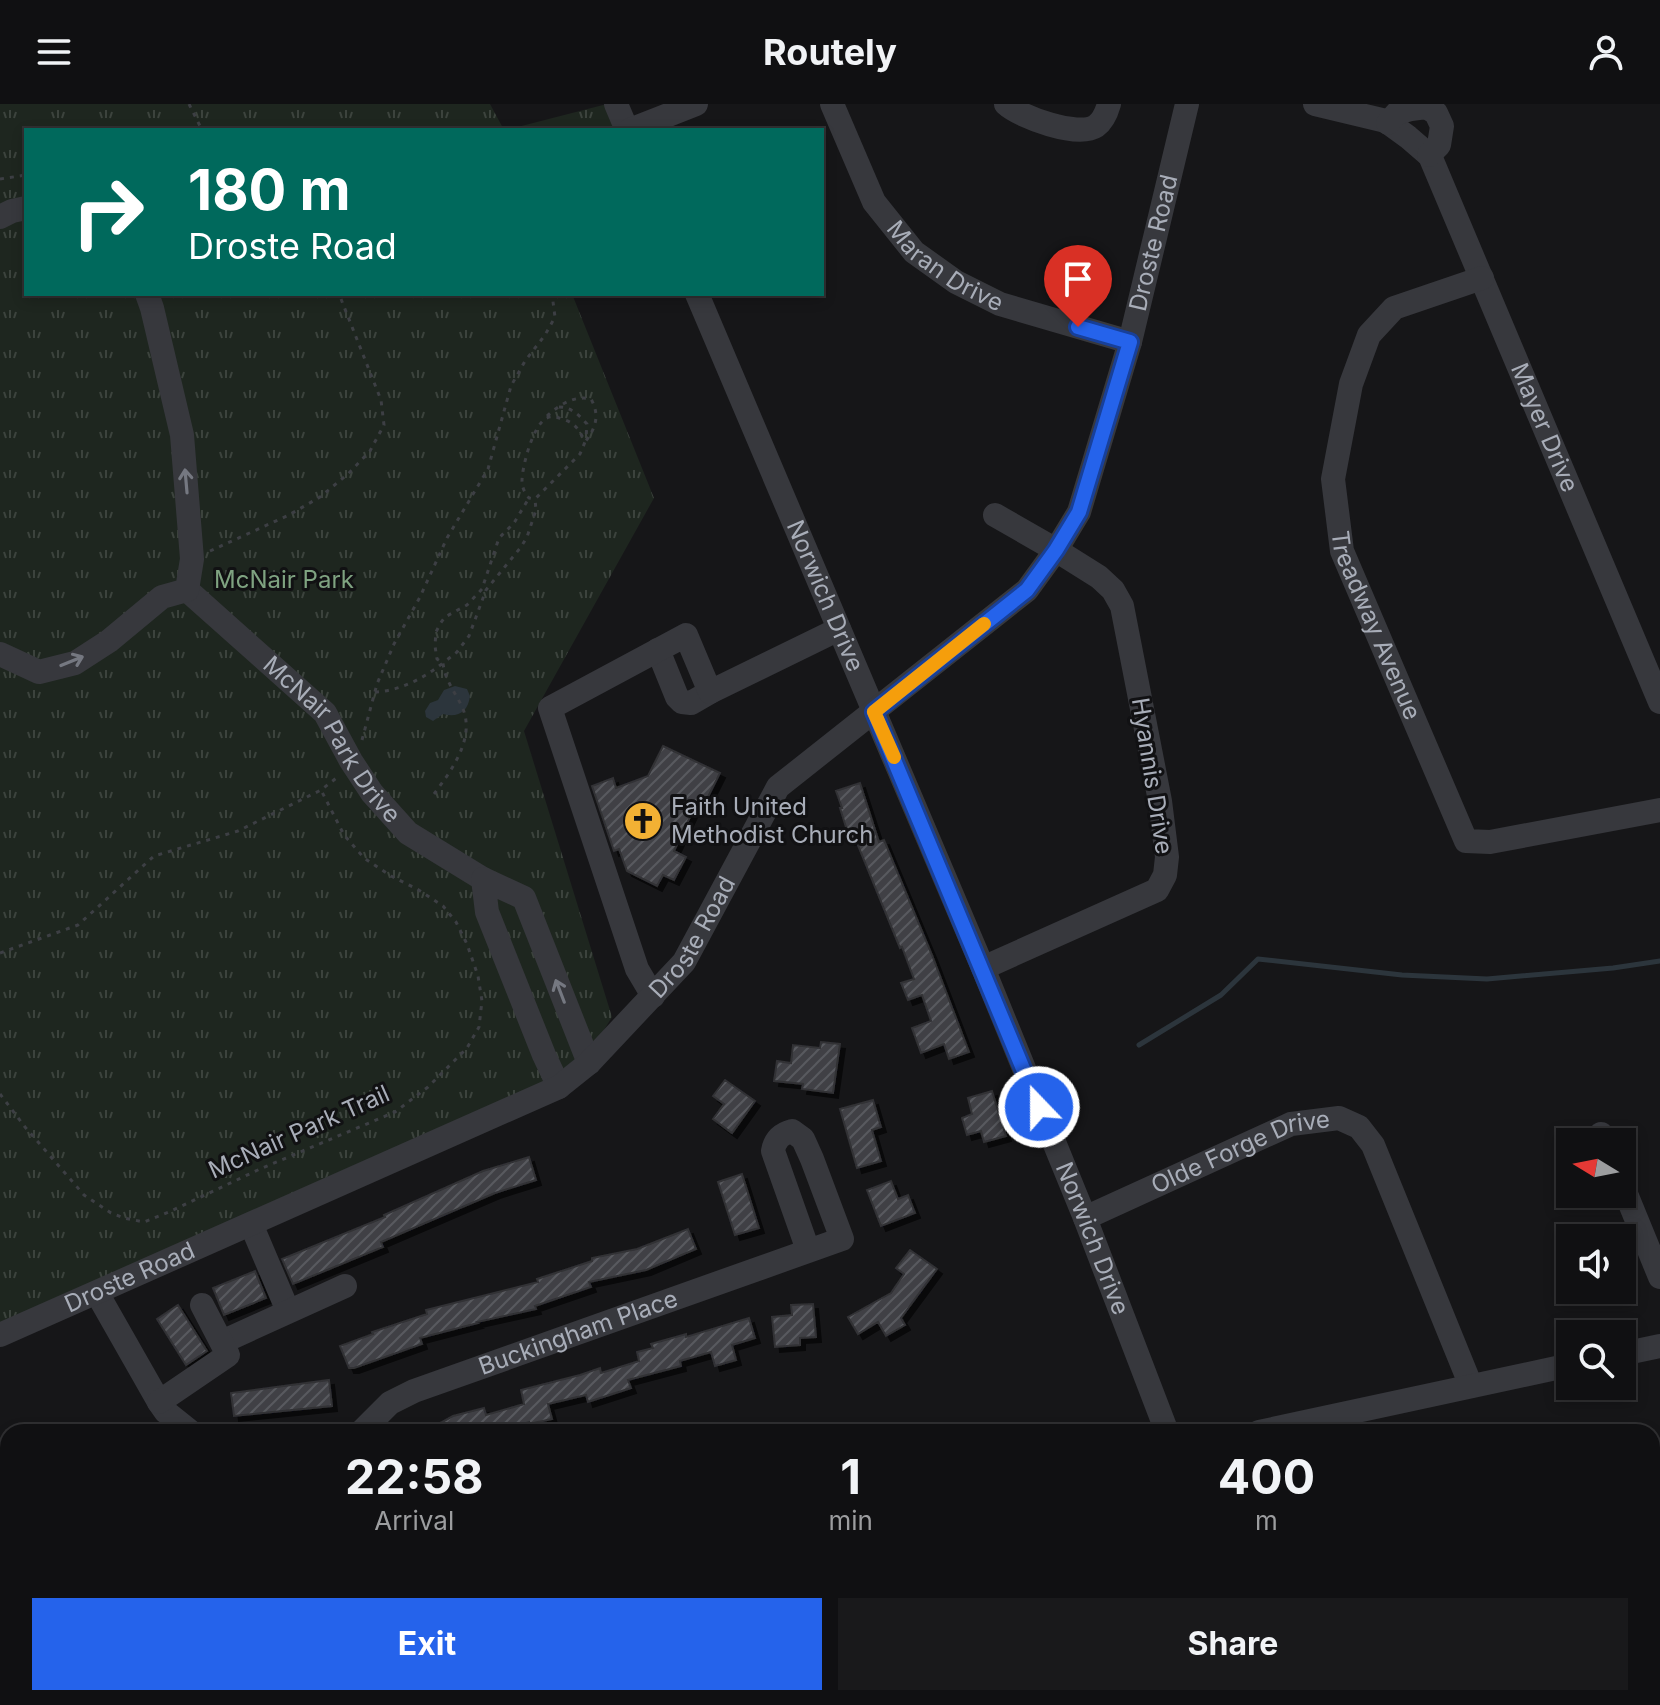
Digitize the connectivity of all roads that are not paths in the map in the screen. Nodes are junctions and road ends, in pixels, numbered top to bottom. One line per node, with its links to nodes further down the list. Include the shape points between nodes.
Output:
1 (616, 104): 9 (street)
2 (696, 104): 10 (street)
3 (832, 104): 17 (street, Maran Drive, via 874,202 914,252 1000,304)
4 (1006, 104): 5 (street, via 1022,115 1085,130 1097,125)
5 (1109, 104)
6 (1187, 104): 17 (street, Droste Road)
7 (1315, 104): 8 (street, Mayer Drive)
8 (1388, 123): 11 (street, Mayer Drive); 11 (street, via 1411,109 1426,107 1436,113 1442,126 1439,145)
9 (627, 128)
10 (633, 128)
11 (1429, 155): 14 (street, Mayer Drive)
12 (24, 208): 13 (street)
13 (0, 217)
14 (1482, 278): 23 (street, Mayer Drive); 25 (street, Treadway Avenue, via 1394,308 1369,335 1351,384 1333,479 1342,551 1466,841 1490,842)
15 (148, 296): 20 (street, one-way to 15, via 192,559 182,435)
16 (698, 296): 21 (street, Norwich Drive)
17 (1130, 342): 19 (street, Droste Road, via 1079,512)
18 (995, 515): 19 (street, Hyannis Drive)
19 (1056, 550): 24 (street, Droste Road, via 1027,590); 27 (street, Hyannis Drive, via 1099,577 1122,606 1160,801 1165,875 1157,890)
20 (187, 590): 22 (street, one-way to 20, via 39,672 75,663 162,597); 26 (street, McNair Park Drive, via 325,713 372,793 408,833)
21 (839, 629): 24 (street, Norwich Drive); 28 (street, via 710,692 686,635 550,708 637,969)
22 (0, 654)
23 (1660, 702)
24 (874, 712): 27 (street, Norwich Drive); 28 (street, Droste Road, via 778,787 684,962)
25 (1660, 810)
26 (483, 879): 29 (street, McNair Park Drive, one-way to 26, via 524,898); 30 (street, via 487,912)
27 (983, 968): 32 (street, Norwich Drive)
28 (653, 996): 29 (street, Droste Road)
29 (589, 1063): 30 (street, Droste Road)
30 (559, 1087): 33 (street, Droste Road)
31 (1632, 1208): 35 (street)
32 (1085, 1218): 45 (street, Olde Forge Drive, via 1291,1124 1339,1118 1359,1127 1373,1145); 49 (street, Norwich Drive)
33 (251, 1224): 37 (street, Droste Road); 39 (street)
34 (808, 1250): 48 (street, Buckingham Place, via 414,1391 390,1403)
35 (1660, 1277)
36 (345, 1286): 39 (street)
37 (97, 1293): 40 (street, Droste Road); 46 (street)
38 (202, 1305): 41 (street)
39 (288, 1311): 41 (street)
40 (0, 1335)
41 (222, 1342): 46 (street, via 228,1355)
42 (1660, 1346): 43 (street)
43 (1636, 1351)
44 (1556, 1368): 45 (street)
45 (1471, 1386): 50 (street)
46 (159, 1402): 47 (street)
47 (181, 1424)
48 (369, 1424)
49 (1164, 1424)
50 (1296, 1424)

